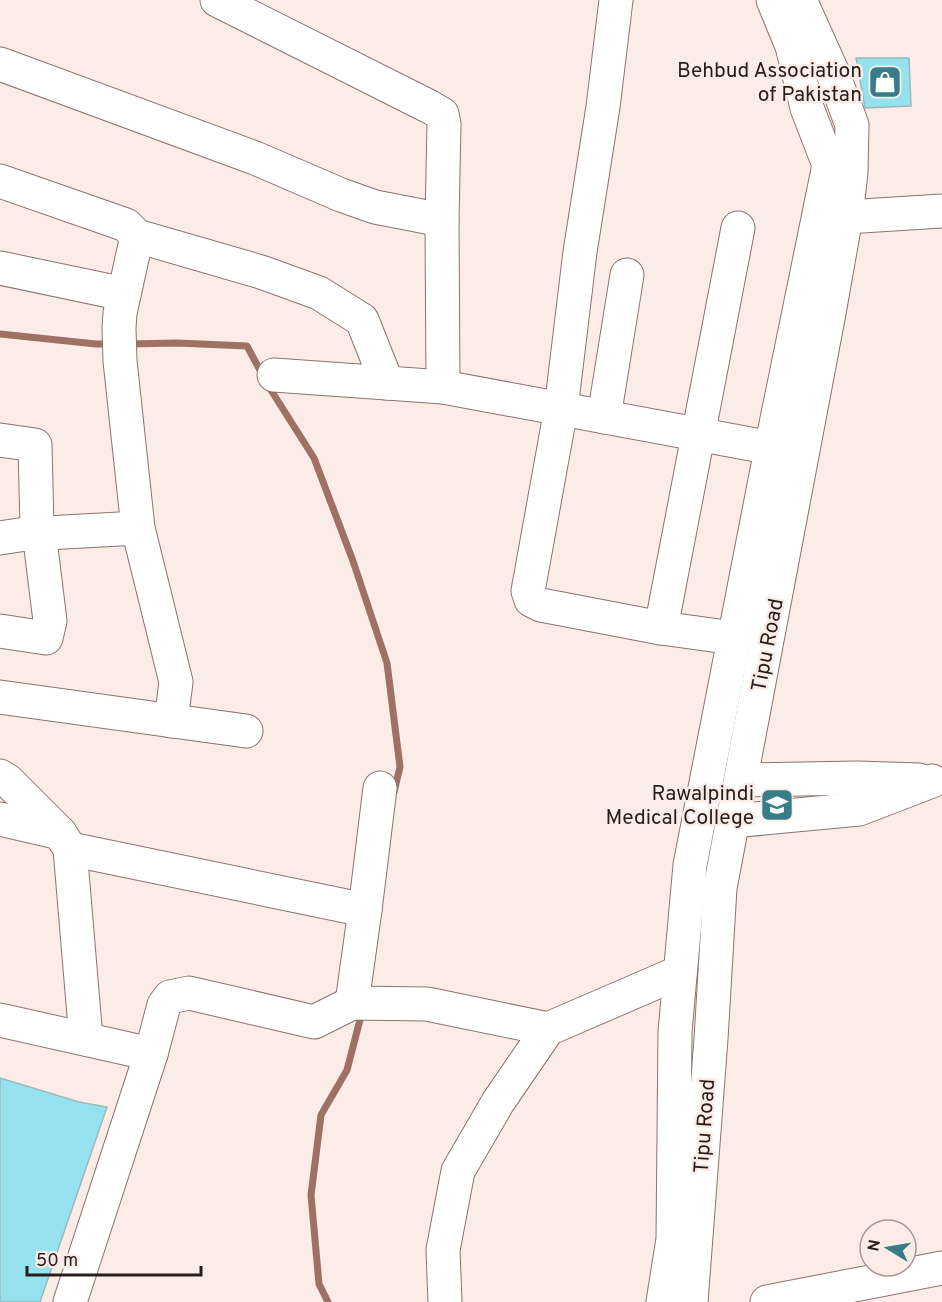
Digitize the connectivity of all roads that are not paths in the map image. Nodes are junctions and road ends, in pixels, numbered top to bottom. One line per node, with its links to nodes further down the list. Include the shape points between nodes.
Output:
1 (217, 0): 9 (street, via 442,114)
2 (616, 0): 18 (street)
3 (773, 0): 22 (street, via 792,46 807,108 829,165)
4 (800, 0): 8 (street, Tipu Road, via 852,125)
5 (0, 64): 9 (street, via 255,158 375,207)
6 (0, 181): 11 (street, via 126,225)
7 (942, 211): 8 (street)
8 (846, 217): 33 (street, Tipu Road)
9 (442, 220): 17 (street)
10 (738, 228): 20 (street)
11 (137, 236): 14 (street); 16 (street, via 319,292 362,320)
12 (0, 268): 14 (street)
13 (627, 275): 19 (street)
14 (124, 294): 23 (street, via 120,361)
15 (274, 375): 16 (street)
16 (387, 382): 17 (street)
17 (443, 387): 18 (street)
18 (561, 409): 19 (street); 26 (street, via 528,591 531,600)
19 (604, 417): 20 (street)
20 (698, 434): 22 (street); 26 (street)
21 (0, 440): 24 (street, via 35,445)
22 (772, 448): 28 (street)
23 (138, 528): 24 (street); 30 (street, via 176,682)
24 (39, 532): 25 (street); 27 (street, via 50,621 46,638)
25 (0, 538)
26 (661, 628): 28 (street)
27 (0, 631)
28 (734, 638): 40 (street, via 690,864)
29 (0, 697): 30 (street)
30 (171, 721): 31 (street)
31 (246, 731)
32 (0, 776): 38 (street)
33 (741, 780): 34 (street); 37 (street, Tipu Road)
34 (937, 780): 37 (street, via 859,809)
35 (380, 788): 39 (street)
36 (0, 819): 38 (street)
37 (733, 821): 50 (street, Tipu Road, via 720,888)
38 (65, 841): 39 (street); 44 (street)
39 (365, 910): 41 (street)
40 (680, 972): 43 (street); 49 (street, via 675,1032 673,1239)
41 (352, 1003): 43 (street, via 427,1004); 45 (street, via 314,1022 189,993 170,997 164,1005)
42 (0, 1020): 44 (street)
43 (548, 1029): 48 (street, via 498,1102 459,1171 443,1250)
44 (86, 1039): 45 (street)
45 (151, 1053): 47 (street)
46 (942, 1268): 51 (street)
47 (70, 1302)
48 (446, 1302)
49 (663, 1302)
50 (691, 1302)
51 (767, 1302)

